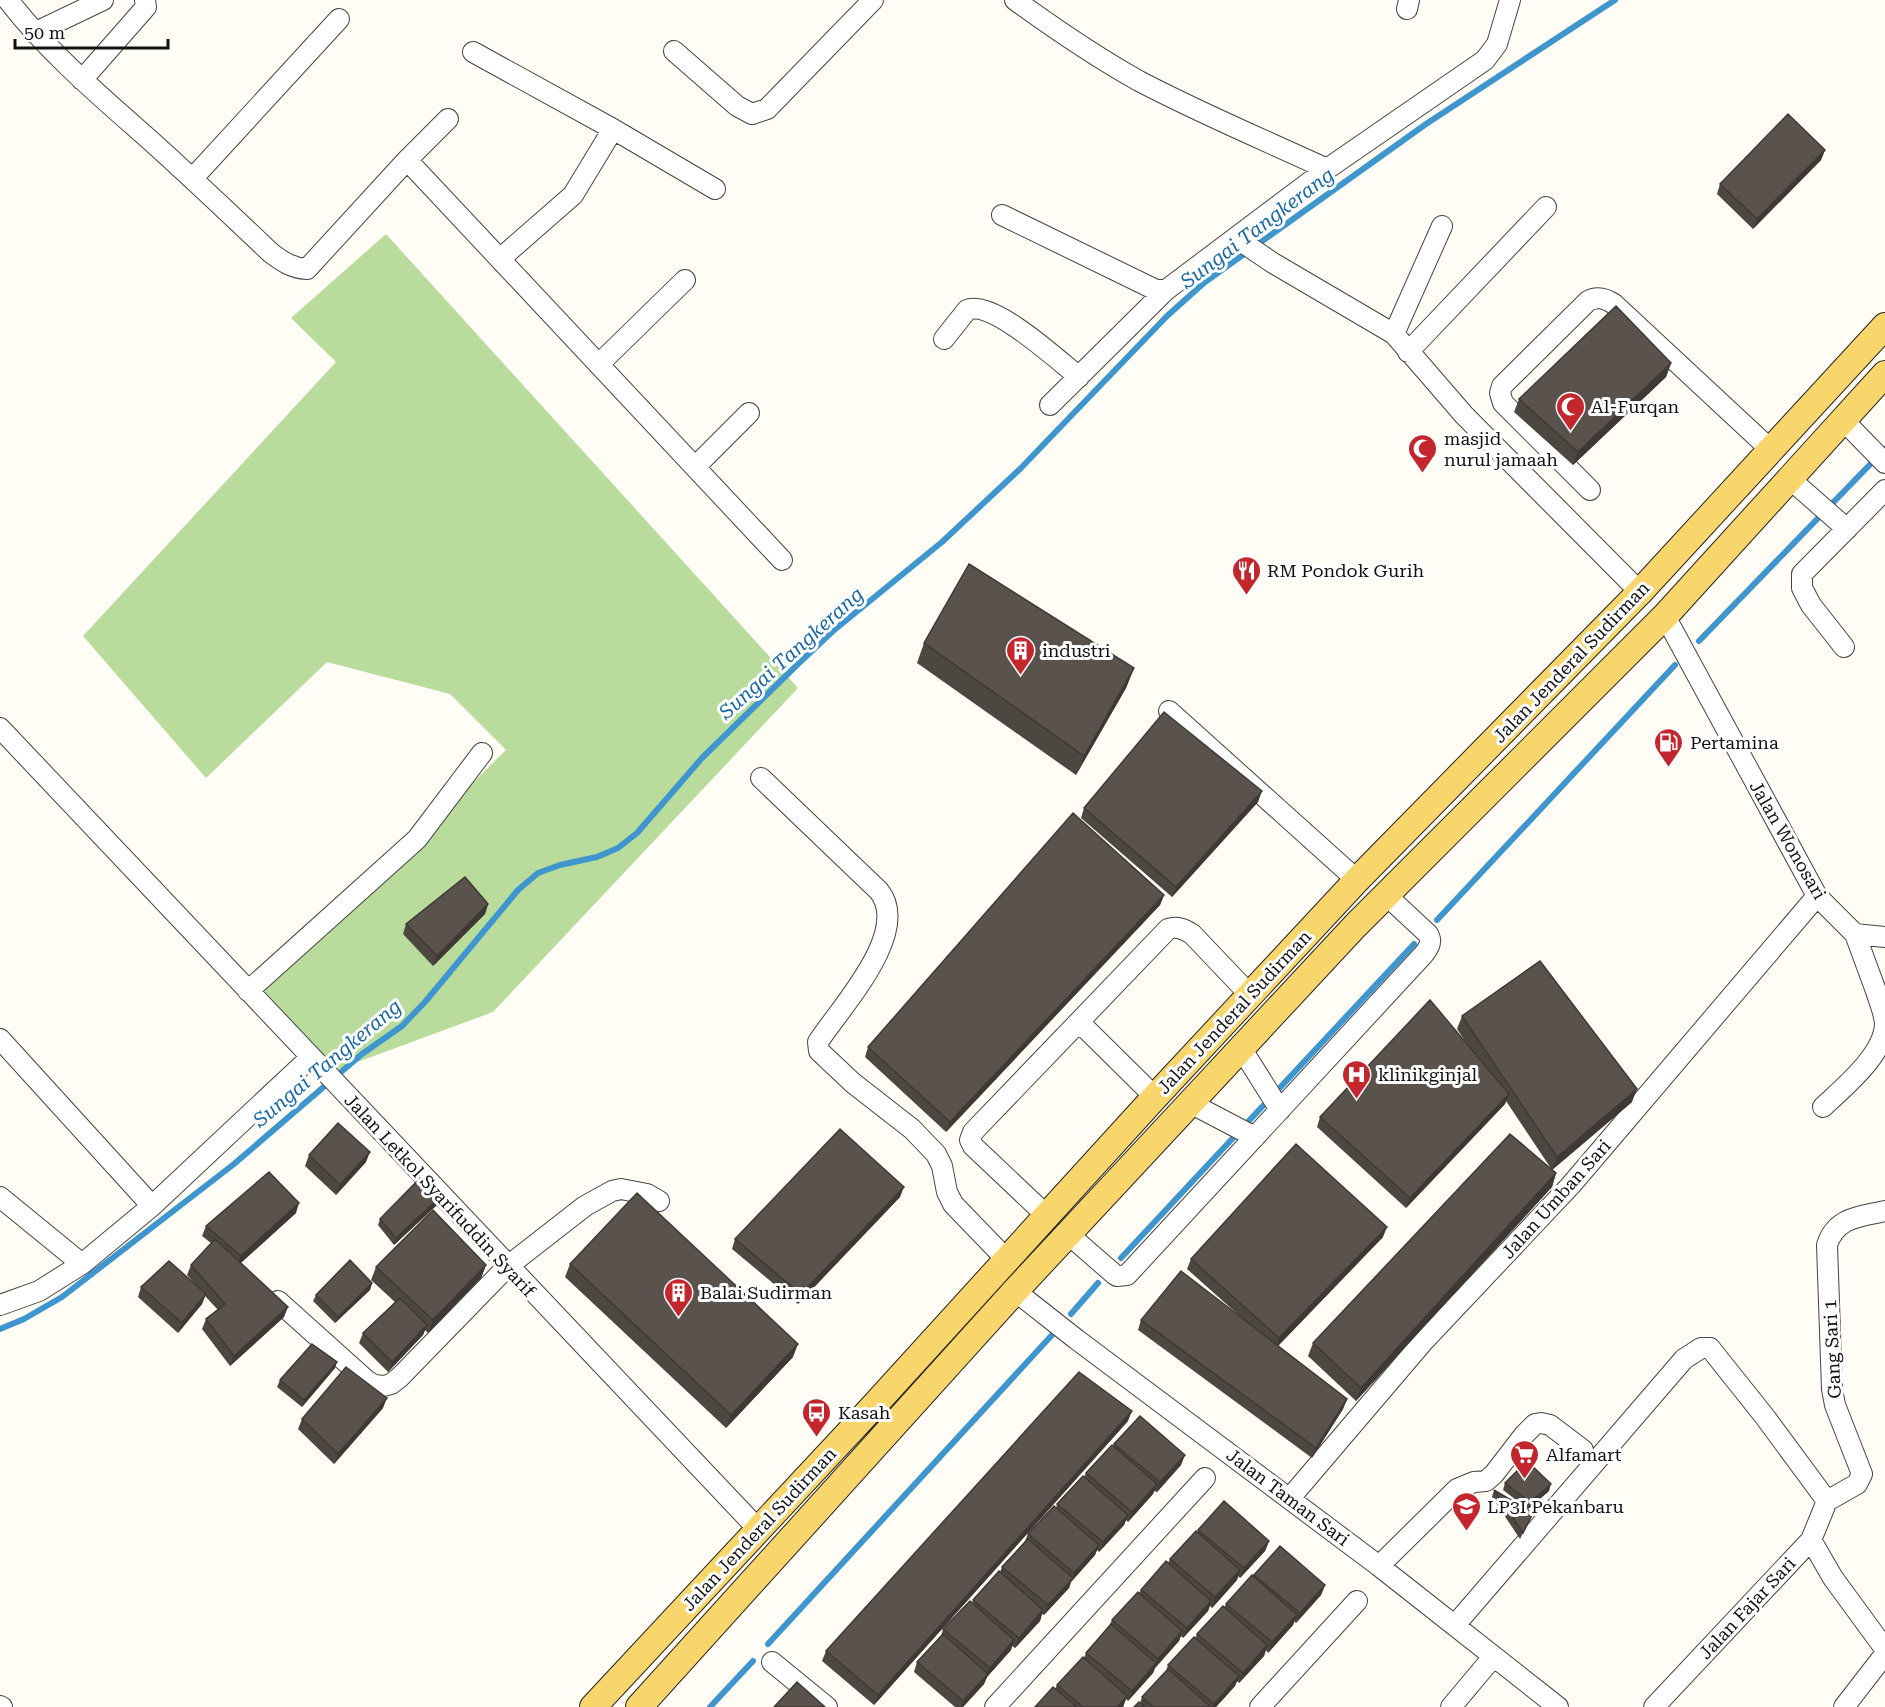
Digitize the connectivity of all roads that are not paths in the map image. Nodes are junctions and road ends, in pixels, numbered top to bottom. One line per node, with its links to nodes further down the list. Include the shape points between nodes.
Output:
1 (8, 0): 8 (street)
2 (103, 0): 8 (street)
3 (146, 0): 11 (street, via 146,7)
4 (873, 0): 9 (street, via 760,112 752,114 737,106)
5 (1015, 0): 15 (street, via 1138,80)
6 (1510, 0): 15 (street, via 1497,44 1485,60)
7 (339, 19): 16 (street)
8 (34, 33): 11 (street)
9 (674, 51)
10 (473, 52): 13 (street)
11 (82, 80): 16 (street)
12 (448, 119): 14 (street)
13 (613, 129): 17 (street); 22 (street, via 573,195)
14 (407, 159): 16 (street, via 307,269 285,264 271,253); 22 (street)
15 (1327, 169): 21 (street)
16 (193, 178)
17 (715, 189)
18 (1546, 207): 28 (street)
19 (1002, 215): 24 (street, via 1156,290)
20 (1442, 226): 26 (street)
21 (1236, 238): 24 (street); 26 (street)
22 (501, 258): 29 (street)
23 (685, 280): 29 (street)
24 (1166, 290): 31 (street)
25 (1885, 326): 35 (main road, Jalan Jenderal Sudirman)
26 (1394, 334): 28 (street)
27 (944, 339): 31 (street, via 967,310 981,308 1012,323)
28 (1408, 352): 43 (street, via 1464,415)
29 (599, 364): 37 (street)
30 (1885, 374): 34 (main road, Jalan Jenderal Sudirman)
31 (1078, 377): 32 (street)
32 (1050, 405)
33 (749, 413): 37 (street)
34 (1843, 420): 36 (street); 38 (main road, Jalan Jenderal Sudirman)
35 (1771, 450): 39 (street, via 1614,304 1594,298 1502,386 1500,393 1503,403); 43 (main road, Jalan Jenderal Sudirman)
36 (1882, 460)
37 (695, 467): 42 (street)
38 (1799, 487): 41 (street); 44 (main road, Jalan Jenderal Sudirman)
39 (1590, 490)
40 (1885, 490): 41 (street)
41 (1847, 529): 45 (street, via 1802,574 1802,588 1811,605)
42 (782, 560)
43 (1640, 592): 50 (main road, Jalan Jenderal Sudirman)
44 (1665, 616): 51 (main road, Jalan Jenderal Sudirman); 52 (street, Jalan Wonosari)
45 (1844, 647)
46 (1169, 711): 50 (street)
47 (3, 737): 55 (street, Jalan Letkol Syarifuddin Syarif)
48 (482, 753): 55 (street, via 417,839)
49 (761, 778): 72 (street, via 879,891 888,906 878,954 818,1042 819,1051 936,1154 953,1204)
50 (1357, 880): 56 (main road, Jalan Jenderal Sudirman)
51 (1386, 895): 59 (main road, Jalan Jenderal Sudirman); 62 (street, via 1428,934 1431,938 1427,949)
52 (1817, 896): 53 (street, Jalan Wonosari); 80 (street, Jalan Umban Sari, via 1571,1185 1422,1343)
53 (1855, 934): 54 (street); 64 (street, via 1882,1009 1884,1034 1869,1061)
54 (1885, 937)
55 (248, 991): 60 (street, Jalan Letkol Syarifuddin Syarif)
56 (1251, 996): 57 (street, via 1192,934 1175,927 1168,929); 61 (main road, Jalan Jenderal Sudirman)
57 (1079, 1022): 61 (street); 70 (street, via 970,1136 973,1146)
58 (0, 1039): 68 (street)
59 (1241, 1048): 62 (street); 63 (main road, Jalan Jenderal Sudirman)
60 (314, 1060): 68 (street); 74 (street, Jalan Letkol Syarifuddin Syarif)
61 (1155, 1097): 70 (main road, Jalan Jenderal Sudirman)
62 (1275, 1101): 65 (street)
63 (1190, 1103): 65 (street); 71 (main road, Jalan Jenderal Sudirman)
64 (1823, 1107)
65 (1246, 1132): 71 (street, via 1127,1275 1114,1274)
66 (0, 1197): 73 (street)
67 (659, 1201): 74 (street, via 633,1190 612,1191 585,1206)
68 (152, 1206): 73 (street)
69 (1885, 1211): 81 (street, Gang Sari 1, via 1841,1223 1827,1245 1832,1389 1862,1474 1857,1484)
70 (1047, 1216): 72 (main road, Jalan Jenderal Sudirman)
71 (1068, 1234): 75 (main road, Jalan Jenderal Sudirman)
72 (1007, 1260): 82 (main road, Jalan Jenderal Sudirman)
73 (82, 1264): 77 (street, via 39,1291)
74 (508, 1266): 76 (street, via 400,1377 384,1386 355,1371); 82 (street, Jalan Letkol Syarifuddin Syarif)
75 (1015, 1291): 80 (street, Jalan Taman Sari); 91 (main road, Jalan Jenderal Sudirman)
76 (278, 1301)
77 (0, 1305)
78 (1583, 1450): 84 (street, via 1550,1425 1535,1424 1494,1474 1486,1481 1457,1489)
79 (1205, 1478): 93 (street)
80 (1290, 1498): 84 (street, Jalan Taman Sari)
81 (1827, 1501): 83 (street, Jalan Fajar Sari); 86 (street, via 1710,1348 1701,1348 1684,1359)
82 (758, 1529): 90 (main road, Jalan Jenderal Sudirman)
83 (1812, 1540): 87 (street, via 1833,1578); 97 (street, Jalan Fajar Sari)
84 (1379, 1566): 86 (street, Jalan Taman Sari)
85 (1357, 1601): 94 (street)
86 (1455, 1625): 88 (street, Jalan Taman Sari)
87 (1884, 1645): 98 (street)
88 (1493, 1657): 95 (street); 96 (street, Jalan Taman Sari)
89 (772, 1662): 92 (street)
90 (592, 1707)
91 (639, 1707)
92 (827, 1707)
93 (995, 1707)
94 (1260, 1707)
95 (1451, 1707)
96 (1558, 1707)
97 (1654, 1707)
98 (1844, 1707)

